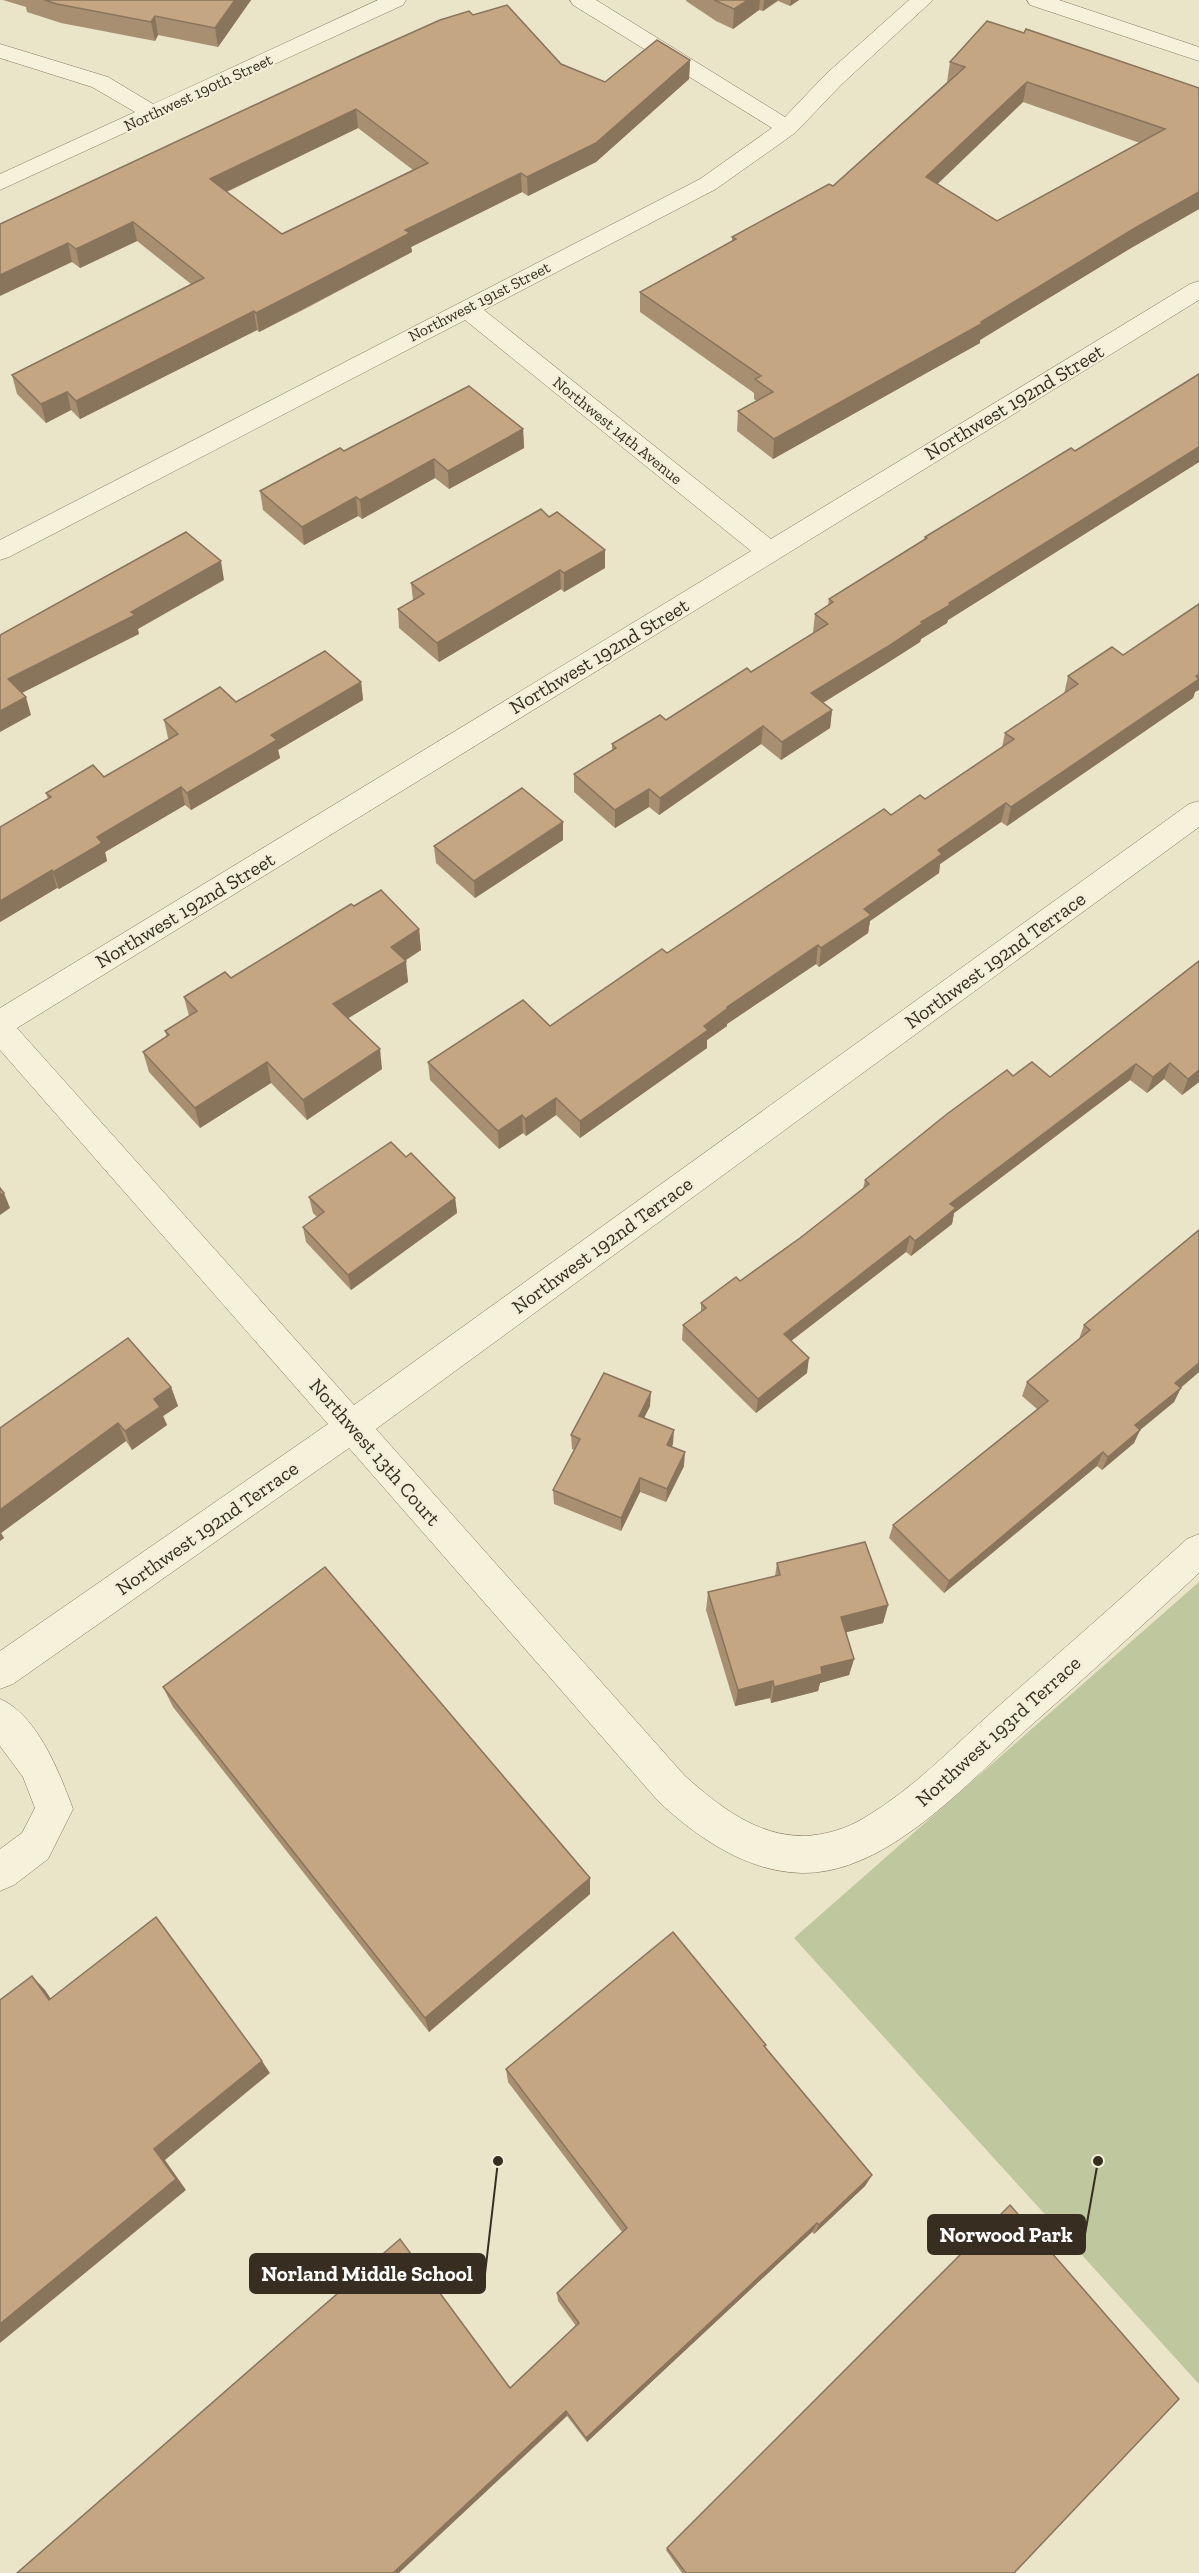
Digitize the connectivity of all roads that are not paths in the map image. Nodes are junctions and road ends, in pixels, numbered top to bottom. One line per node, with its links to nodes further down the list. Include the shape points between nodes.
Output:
1 (395, 0): 7 (street, Northwest 190th Street)
2 (581, 0): 8 (street)
3 (922, 0): 8 (street, Northwest 191st Street, via 834,79)
4 (1038, 0): 6 (street)
5 (0, 51): 7 (street, via 100,82)
6 (1199, 54)
7 (152, 113): 9 (street, Northwest 190th Street)
8 (787, 128): 11 (street, Northwest 191st Street, via 708,184)
9 (0, 183)
10 (1199, 289): 13 (street, Northwest 192nd Street)
11 (466, 308): 12 (street, Northwest 191st Street); 13 (street, Northwest 14th Avenue)
12 (0, 551)
13 (770, 552): 15 (street, Northwest 192nd Street)
14 (1199, 812): 17 (street, Northwest 192nd Terrace)
15 (0, 1023)
16 (0, 1029): 17 (street, Northwest 13th Court)
17 (353, 1426): 19 (street, Northwest 192nd Terrace); 21 (street, Northwest 13th Court, via 672,1789 723,1830)
18 (1199, 1550): 21 (street, Northwest 193rd Terrace, via 890,1825 846,1847 824,1852)
19 (0, 1672)
20 (0, 1717): 22 (street, via 38,1766 54,1809 34,1846)
21 (770, 1850)
22 (0, 1872)

